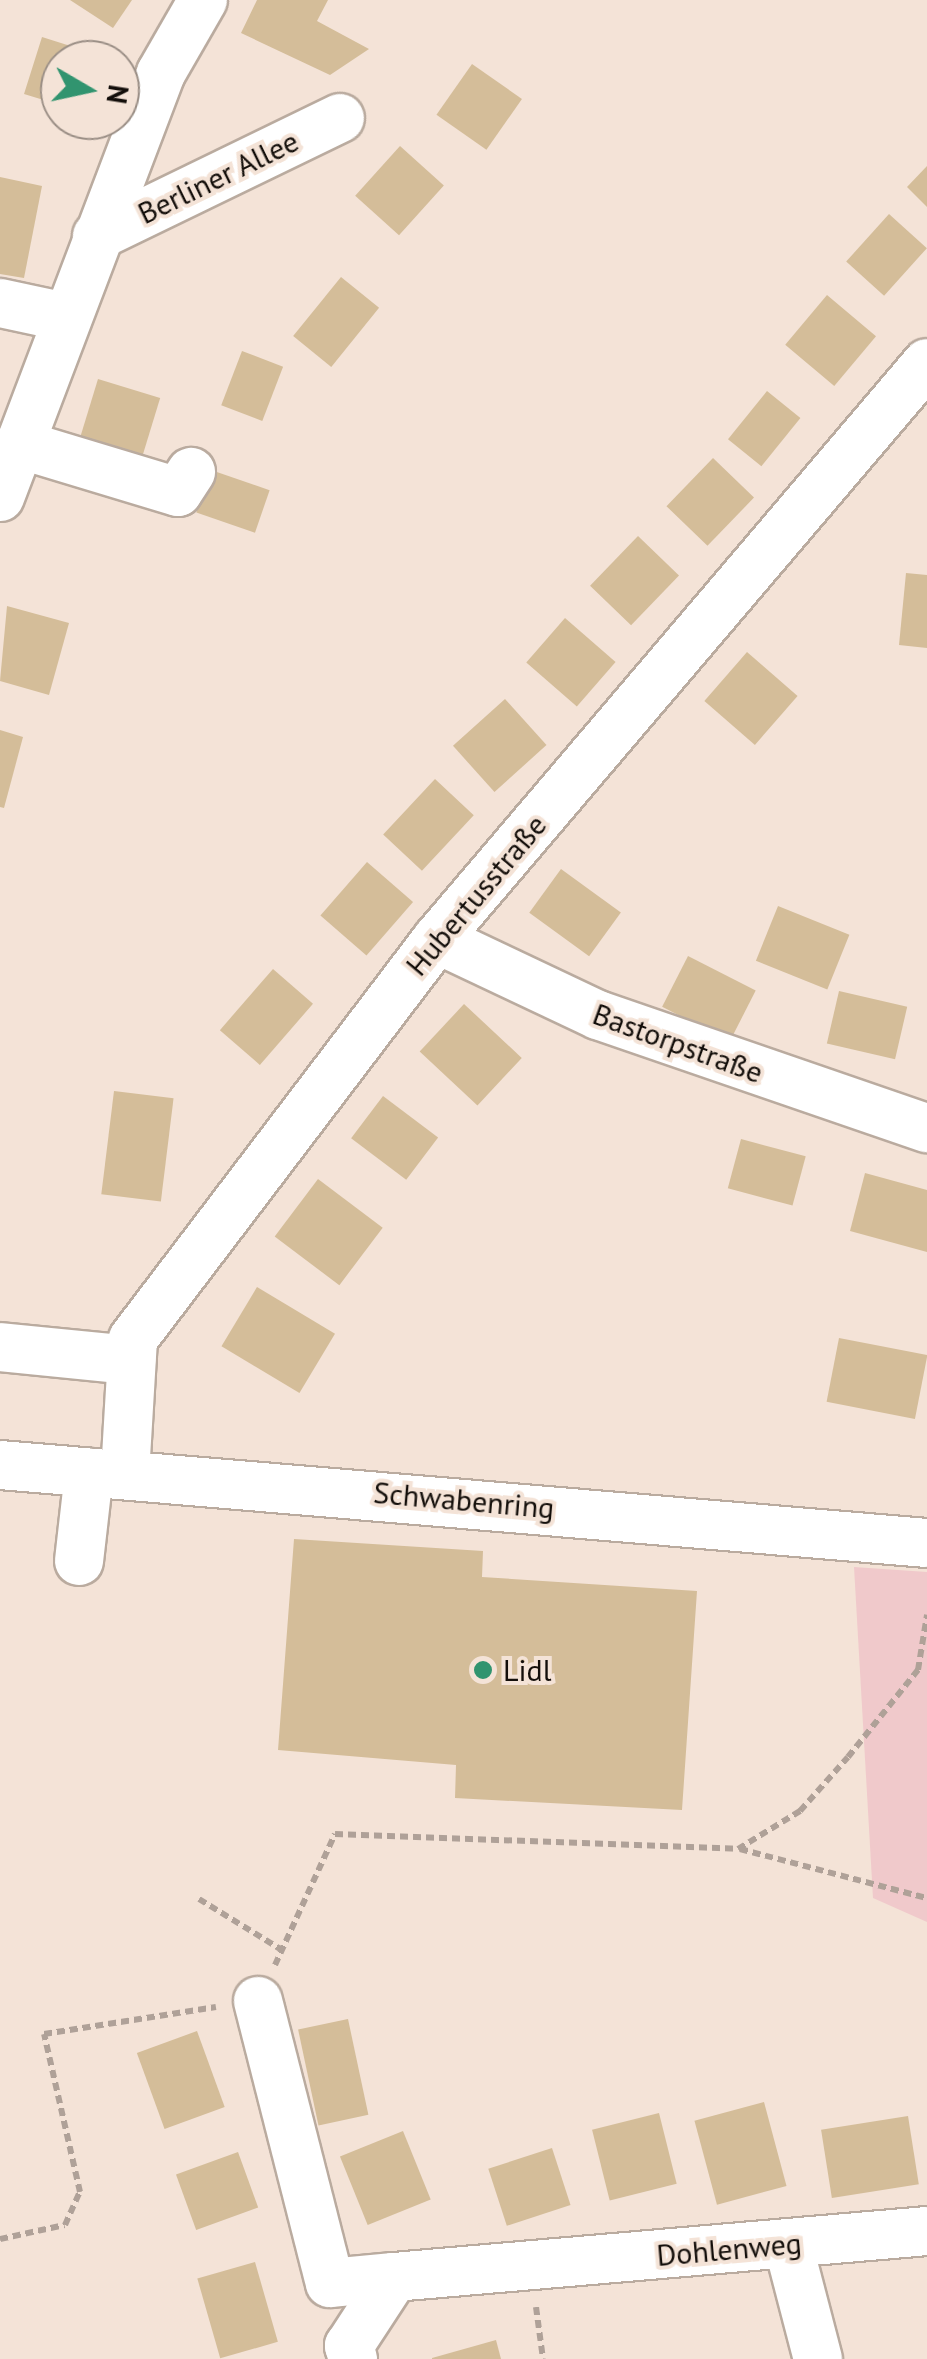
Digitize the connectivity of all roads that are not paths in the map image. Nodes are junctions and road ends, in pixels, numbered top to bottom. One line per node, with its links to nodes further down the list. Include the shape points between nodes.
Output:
1 (203, 0): 3 (street, Berliner Allee, via 162,72)
2 (340, 118): 3 (street, Berliner Allee)
3 (97, 236): 5 (street, Berliner Allee)
4 (0, 302): 5 (street)
5 (66, 318): 7 (street, Berliner Allee)
6 (927, 363): 10 (street, Hubertusstraße)
7 (19, 444): 8 (street, via 178,492); 9 (street, Berliner Allee)
8 (192, 472)
9 (0, 497)
10 (437, 939): 11 (street, Bastorpstraße, via 598,1014); 13 (street, Hubertusstraße, via 133,1340)
11 (927, 1128)
12 (0, 1347): 13 (street)
13 (131, 1360): 15 (street, Hubertusstraße)
14 (0, 1465): 15 (street, Schwabenring)
15 (107, 1474): 16 (street, Schwabenring); 17 (street, Hubertusstraße)
16 (927, 1543)
17 (79, 1561)
18 (258, 2001): 21 (street, Dohlenweg, via 330,2283)
19 (927, 2231): 20 (street, Dohlenweg)
20 (788, 2244): 21 (street, Dohlenweg); 23 (street)
21 (394, 2277): 22 (street, via 350,2346)
22 (353, 2359)
23 (818, 2359)

